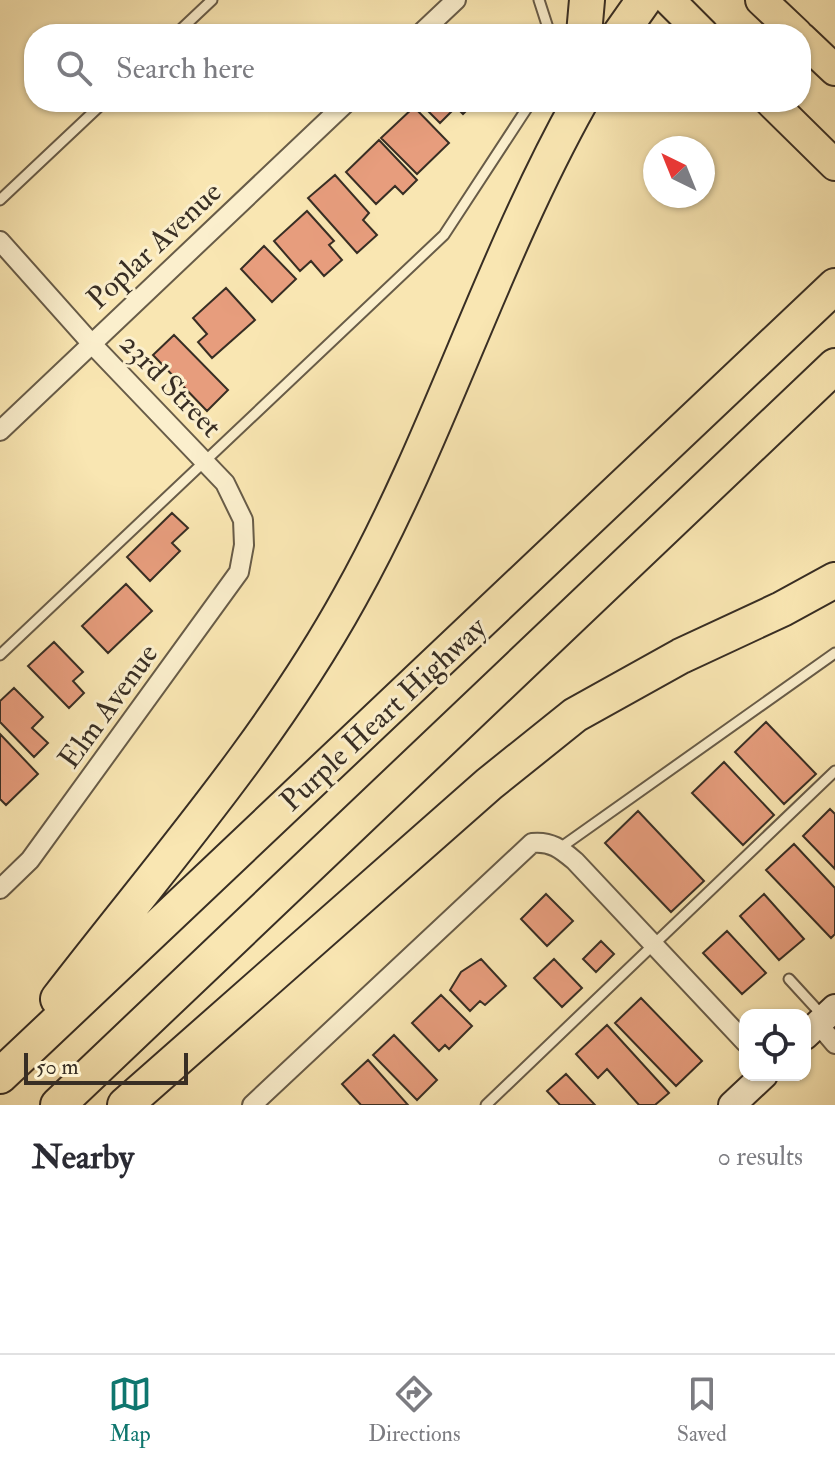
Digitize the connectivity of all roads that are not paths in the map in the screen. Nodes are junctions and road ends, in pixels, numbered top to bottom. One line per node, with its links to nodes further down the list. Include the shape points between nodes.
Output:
1 (212, 0): 8 (lane)
2 (456, 0): 9 (street)
3 (539, 0): 10 (lane)
4 (587, 0): 11 (highway)
5 (644, 0): 12 (highway)
6 (669, 0): 13 (main road)
7 (761, 0): 14 (main road)
8 (187, 24)
9 (431, 24)
10 (547, 24)
11 (585, 24)
12 (627, 24)
13 (693, 24)
14 (786, 24)
15 (811, 47): 16 (main road)
16 (835, 70)
17 (93, 112): 25 (lane)
18 (336, 112): 28 (street, Poplar Avenue)
19 (524, 112): 31 (lane, via 444,235)
20 (567, 112): 23 (highway)
21 (575, 112): 23 (highway)
22 (781, 112): 24 (main road)
23 (560, 139): 43 (highway, via 408,485 350,598 282,707 212,804)
24 (835, 165)
25 (0, 200)
26 (0, 241): 28 (street, 23rd Street)
27 (835, 286): 43 (highway, Purple Heart Highway)
28 (91, 343): 30 (street, Poplar Avenue); 31 (street, 23rd Street)
29 (835, 366): 45 (highway, Purple Heart Highway)
30 (0, 431)
31 (205, 461): 32 (street, 23rd Street, via 225,483 243,520); 35 (lane)
32 (244, 545): 38 (street, Elm Avenue, via 239,572 30,860)
33 (835, 580): 46 (highway, via 575,715 477,794)
34 (835, 653): 37 (lane)
35 (0, 655)
36 (835, 771): 39 (lane)
37 (553, 845): 39 (street, via 575,861); 47 (street, via 532,843)
38 (0, 889)
39 (654, 945): 42 (street); 48 (lane)
40 (789, 979): 41 (lane)
41 (824, 1026)
42 (739, 1036)
43 (0, 1074)
44 (758, 1081): 49 (main road)
45 (58, 1105)
46 (125, 1105)
47 (252, 1105)
48 (486, 1105)
49 (732, 1105)

